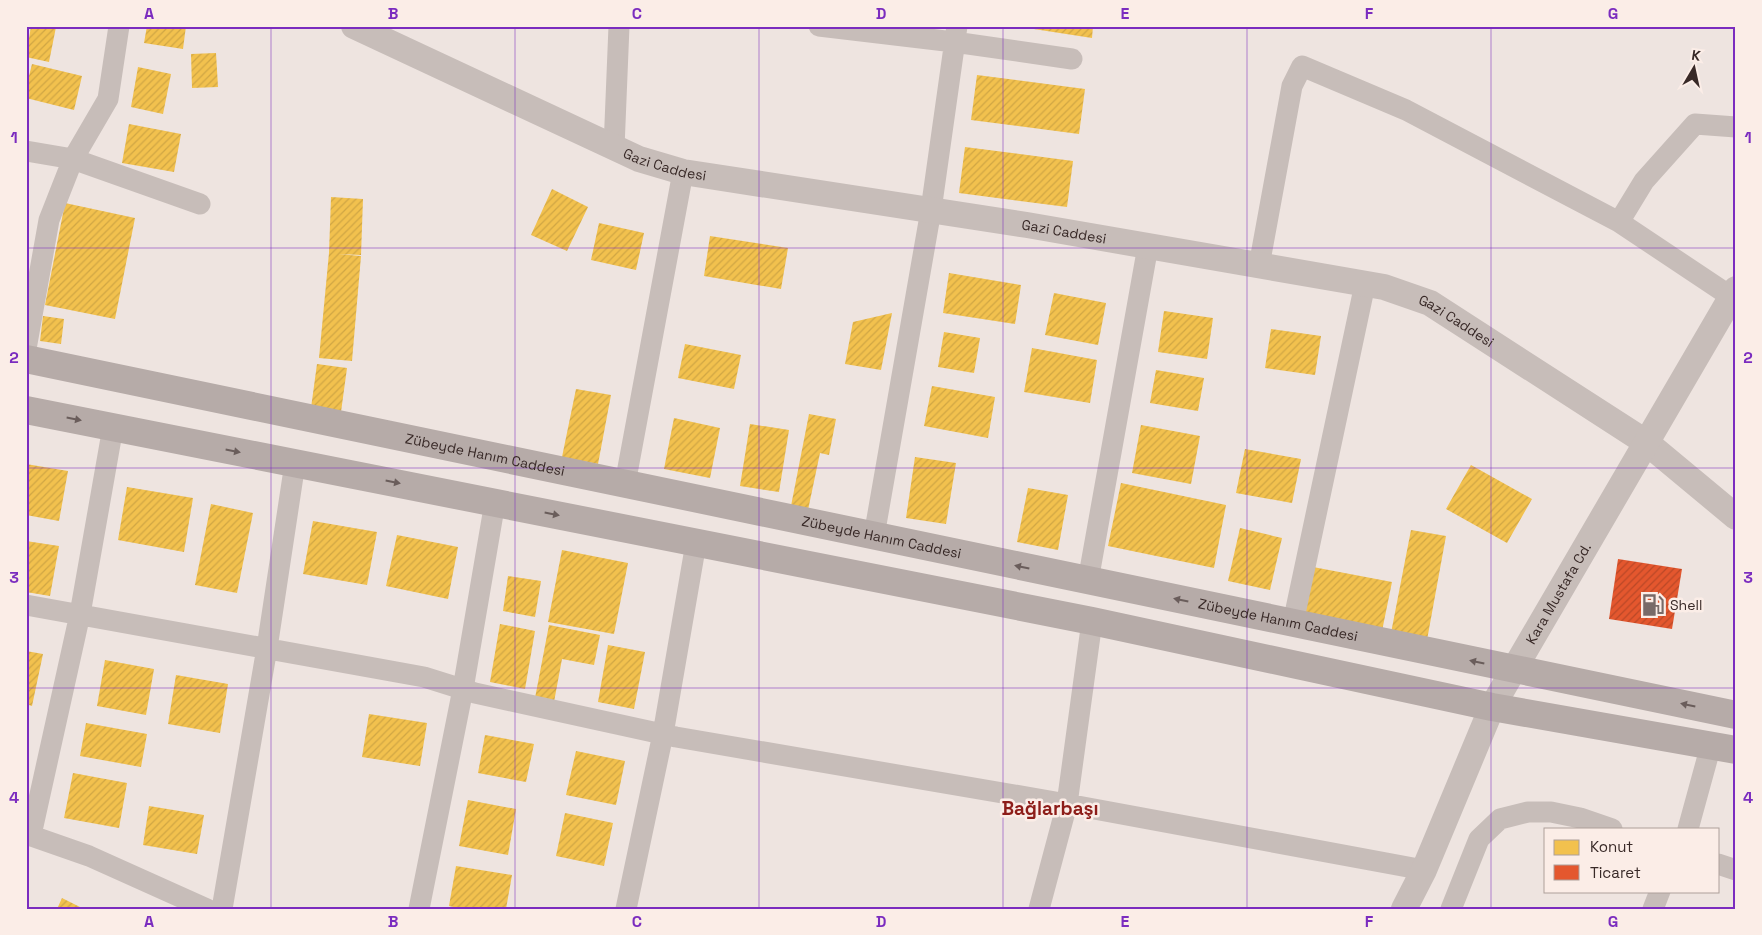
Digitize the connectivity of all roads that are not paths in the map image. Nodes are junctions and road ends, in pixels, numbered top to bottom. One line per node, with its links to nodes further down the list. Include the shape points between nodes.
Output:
1 (119, 26): 10 (street, via 108,99)
2 (354, 26): 8 (street, Gazi Caddesi)
3 (618, 26): 8 (street)
4 (820, 26): 5 (street)
5 (955, 34): 6 (street); 13 (street)
6 (1072, 59)
7 (1736, 127): 14 (street, via 1695,124 1644,181)
8 (614, 148): 11 (street, Gazi Caddesi)
9 (26, 151): 10 (street)
10 (73, 159): 12 (street); 19 (street, via 49,220)
11 (683, 172): 13 (street, Gazi Caddesi); 25 (street)
12 (200, 204)
13 (931, 210): 15 (street, Gazi Caddesi); 28 (street)
14 (1619, 222): 16 (street, via 1406,110 1302,66 1292,86); 18 (street)
15 (1148, 246): 16 (street, Gazi Caddesi); 30 (street)
16 (1259, 266): 17 (street, Gazi Caddesi)
17 (1365, 284): 23 (street, Gazi Caddesi, via 1430,302); 34 (street)
18 (1734, 295): 23 (street, Kara Mustafa Cd.)
19 (26, 349)
20 (26, 359): 25 (main road, Zübeyde Hanım Caddesi)
21 (26, 410): 22 (main road, one-way to 22)
22 (113, 427): 24 (main road, one-way to 24); 32 (street)
23 (1646, 443): 27 (street, Gazi Caddesi); 36 (street, Kara Mustafa Cd.)
24 (295, 463): 26 (main road, one-way to 26); 35 (street)
25 (625, 484): 28 (main road, Zübeyde Hanım Caddesi)
26 (495, 502): 29 (main road, one-way to 29); 37 (street)
27 (1736, 517)
28 (874, 536): 30 (main road, Zübeyde Hanım Caddesi, one-way to 28)
29 (696, 542): 33 (main road); 40 (street)
30 (1088, 581): 34 (main road, Zübeyde Hanım Caddesi, one-way to 30)
31 (26, 605): 32 (street)
32 (80, 614): 35 (street); 45 (street)
33 (1092, 621): 38 (main road); 42 (street)
34 (1293, 624): 36 (main road, Zübeyde Hanım Caddesi, one-way to 34)
35 (267, 648): 37 (street, via 424,677); 52 (street)
36 (1515, 670): 38 (street, Kara Mustafa Cd.); 39 (main road, Zübeyde Hanım Caddesi, one-way to 36)
37 (463, 689): 40 (street); 53 (street)
38 (1492, 707): 41 (main road); 47 (street, Kara Mustafa Cd.)
39 (1736, 715)
40 (663, 734): 42 (street); 54 (street)
41 (1723, 748): 44 (street)
42 (1067, 804): 47 (street); 50 (street)
43 (1609, 828): 56 (street, via 1551,812 1528,812 1500,819 1479,839)
44 (1688, 828)
45 (29, 834): 51 (street, via 89,856)
46 (1720, 865): 48 (street)
47 (1424, 870): 55 (street, Kara Mustafa Cd.)
48 (1736, 870)
49 (1660, 892): 57 (street)
50 (1041, 908)
51 (206, 909)
52 (222, 909)
53 (419, 909)
54 (626, 909)
55 (1404, 909)
56 (1451, 909)
57 (1653, 909)

